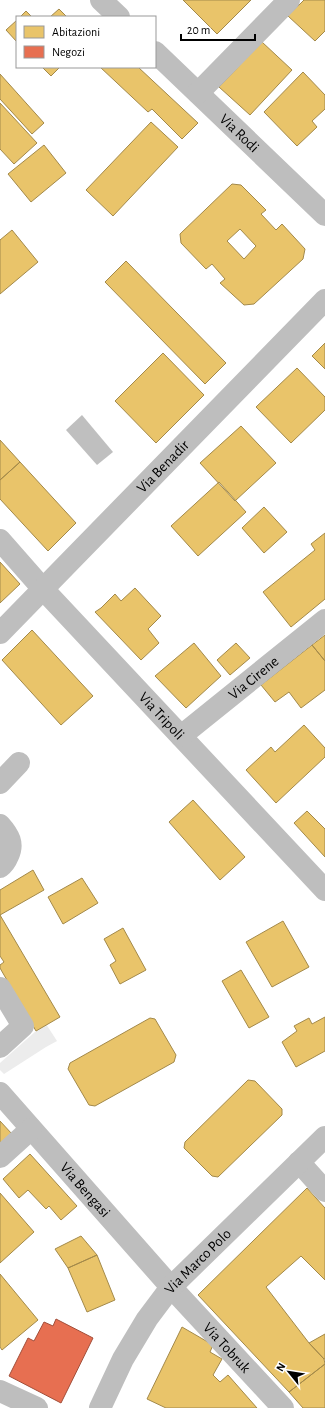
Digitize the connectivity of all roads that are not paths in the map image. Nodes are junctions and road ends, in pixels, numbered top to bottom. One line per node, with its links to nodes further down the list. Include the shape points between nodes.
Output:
1 (101, 0): 3 (street)
2 (289, 0): 5 (street)
3 (118, 16)
4 (156, 53): 5 (street, Via Rodi)
5 (198, 93): 6 (street, Via Rodi)
6 (325, 215)
7 (325, 300): 9 (street, Via Benadir)
8 (0, 540): 9 (street, Via Tripoli)
9 (43, 589): 11 (street, Via Benadir); 12 (street, Via Tripoli)
10 (325, 620): 12 (street, Via Cirene)
11 (0, 633)
12 (181, 736): 17 (street, Via Tripoli)
13 (19, 763): 14 (street)
14 (0, 783)
15 (0, 825): 16 (street, via 11,840 11,850)
16 (0, 866)
17 (325, 890)
18 (0, 988): 19 (street, via 23,1026)
19 (0, 1047)
20 (0, 1092): 21 (street, Via Bengasi)
21 (31, 1129): 23 (street); 26 (street, Via Bengasi)
22 (325, 1137): 24 (street, Via Marco Polo)
23 (0, 1157)
24 (299, 1162): 25 (street); 26 (street, Via Marco Polo)
25 (325, 1191)
26 (171, 1287): 29 (street, Via Marco Polo, via 146,1319 123,1359); 30 (street, Via Tobruk)
27 (0, 1391): 28 (street)
28 (37, 1408)
29 (100, 1408)
30 (282, 1408)

